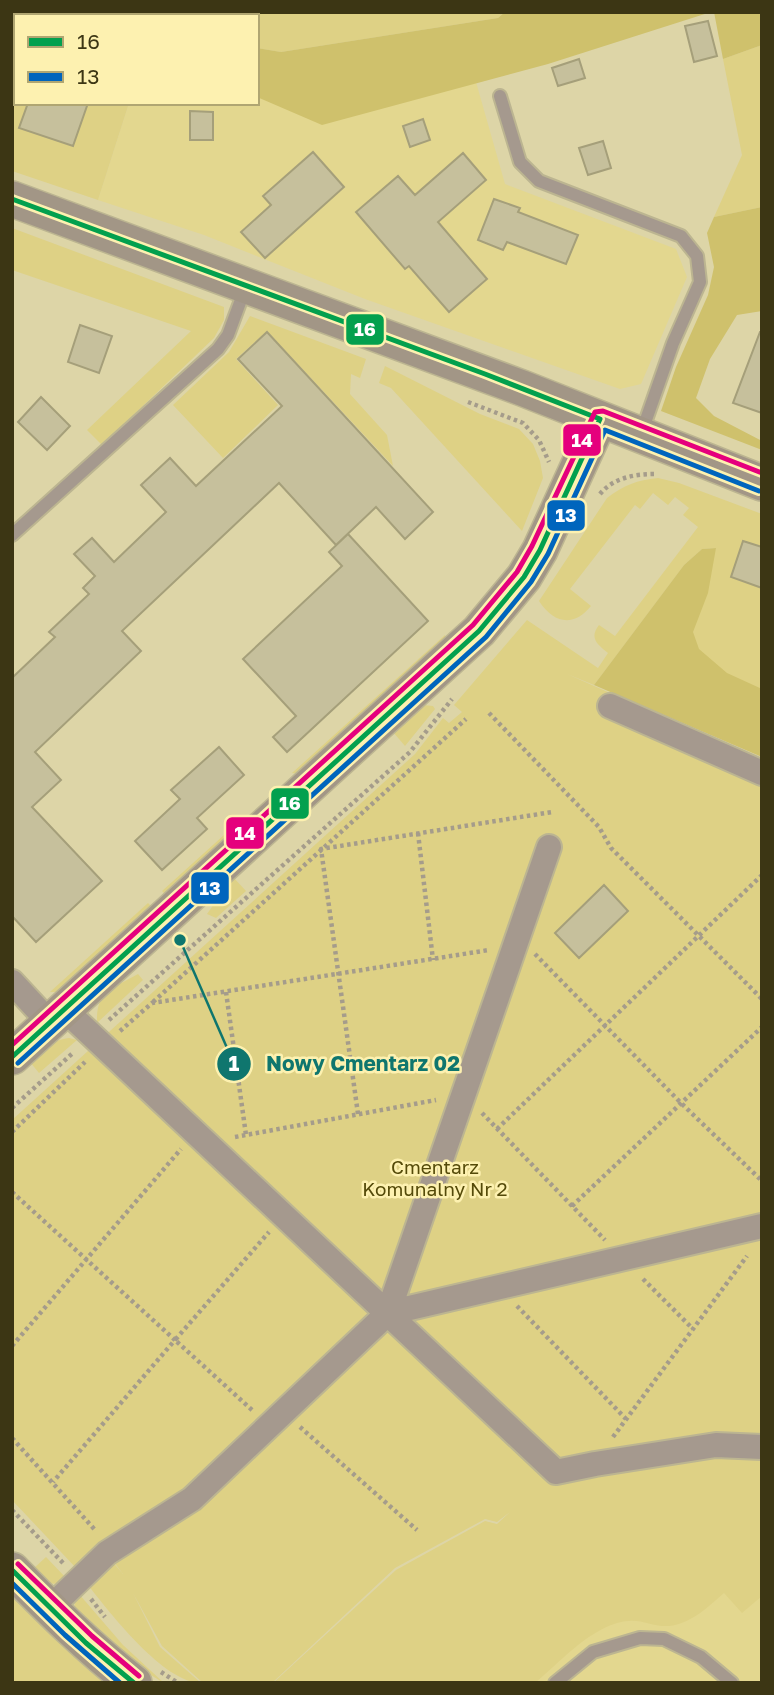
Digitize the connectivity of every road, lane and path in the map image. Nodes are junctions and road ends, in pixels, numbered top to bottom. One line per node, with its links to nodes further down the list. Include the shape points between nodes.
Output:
1 (500, 96): 5 (lane, via 520,162 539,181 681,236 697,256 700,282)
2 (12, 199): 3 (street)
3 (246, 286): 4 (street); 7 (lane, via 218,349)
4 (600, 419): 5 (street); 25 (street, via 540,550 494,614 458,652)
5 (640, 435): 6 (street)
6 (762, 483)
7 (12, 535)
8 (610, 706): 11 (street)
9 (489, 713): 17 (path)
10 (466, 719): 15 (path)
11 (762, 773)
12 (552, 812): 13 (path)
13 (418, 833): 15 (path); 19 (path)
14 (549, 848): 18 (street)
15 (321, 849): 20 (path); 24 (path)
16 (762, 875): 17 (path)
17 (698, 937): 23 (path); 26 (path)
18 (515, 945): 19 (path); 26 (path, via 526,944); 30 (street)
19 (433, 960): 20 (path)
20 (338, 973): 22 (path); 32 (path)
21 (12, 982): 25 (street)
22 (226, 992): 24 (path); 35 (path)
23 (762, 999)
24 (152, 1003): 28 (path)
25 (57, 1016): 28 (street); 29 (street)
26 (606, 1026): 31 (path); 33 (path)
27 (762, 1027): 31 (path)
28 (103, 1045): 34 (path); 36 (street)
29 (12, 1057)
30 (464, 1094): 32 (path); 33 (path); 45 (street)
31 (681, 1103): 37 (path); 39 (path)
32 (358, 1114): 35 (path)
33 (497, 1129): 39 (path)
34 (12, 1132)
35 (246, 1135): 36 (path)
36 (201, 1137): 40 (street); 42 (path)
37 (762, 1181)
38 (12, 1192): 42 (path)
39 (572, 1206): 43 (path)
40 (283, 1215): 45 (street); 47 (path)
41 (758, 1236): 43 (street); 46 (path)
42 (86, 1259): 47 (path); 48 (path)
43 (624, 1259): 44 (street); 46 (path)
44 (499, 1287): 45 (street); 50 (path)
45 (388, 1313): 49 (street); 53 (street, via 555,1472)
46 (692, 1329): 50 (path)
47 (175, 1340): 49 (path); 54 (path)
48 (12, 1346)
49 (277, 1419): 55 (path); 56 (street, via 192,1499)
50 (626, 1419): 53 (path)
51 (12, 1438): 54 (path)
52 (762, 1447): 53 (street, via 716,1445)
53 (595, 1464)
54 (53, 1482): 56 (path)
55 (417, 1530)
56 (112, 1549): 58 (street)
57 (12, 1570): 58 (street)
58 (50, 1609): 59 (street)
59 (134, 1683)
60 (555, 1683): 61 (lane, via 593,1652 640,1638 664,1639 701,1657)
61 (732, 1683)

